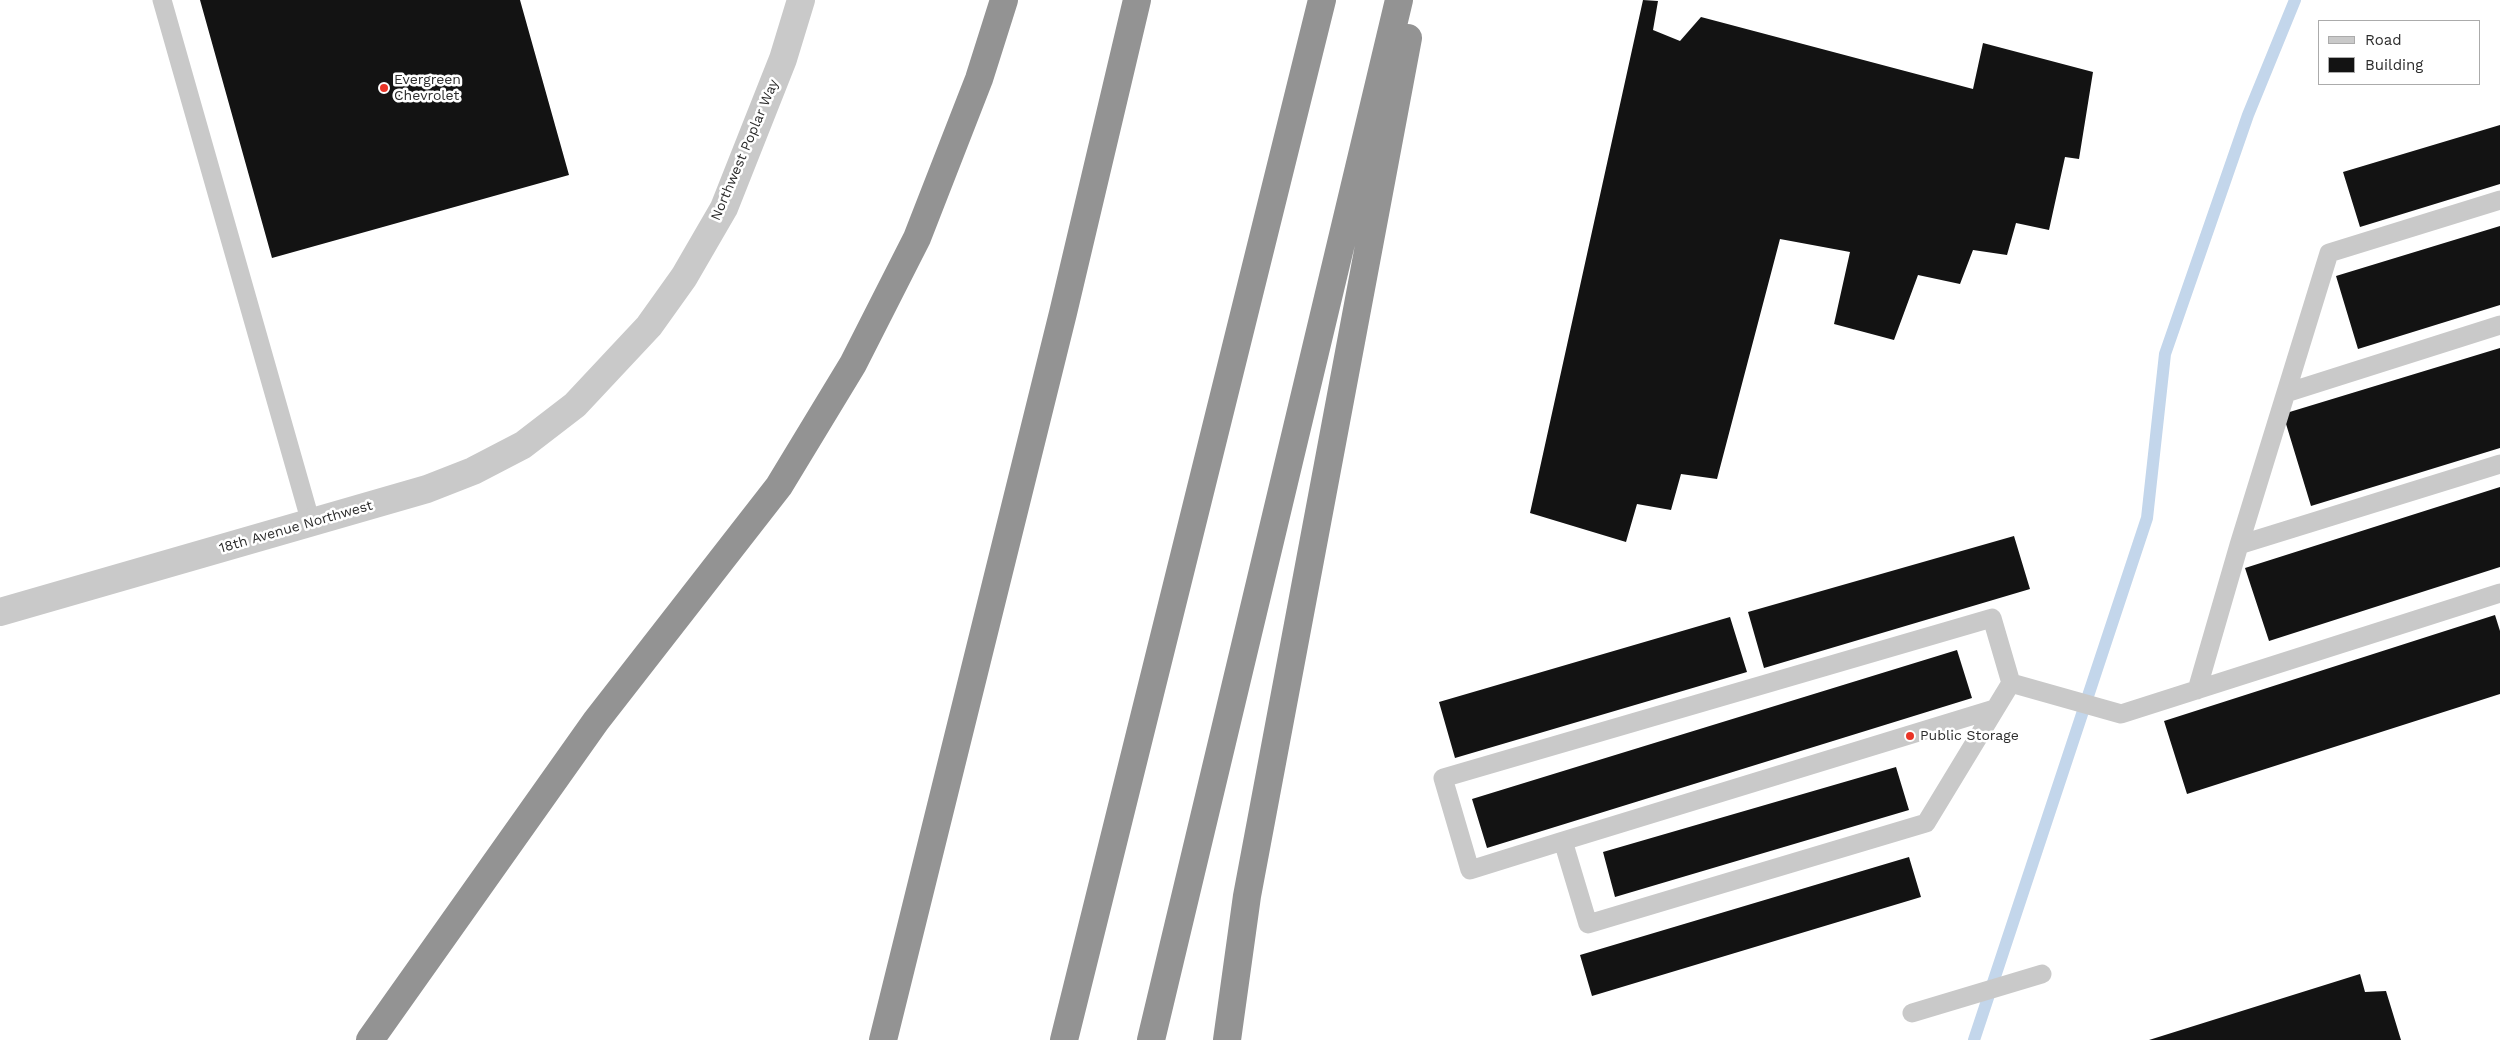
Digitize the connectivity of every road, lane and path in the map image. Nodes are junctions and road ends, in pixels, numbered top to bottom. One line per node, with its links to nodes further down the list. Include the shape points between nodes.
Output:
1 (162, 0): 13 (lane)
2 (801, 0): 11 (street, Northwest Poplar Way, via 783,59 724,208 684,277 649,326)
3 (1004, 0): 23 (highway, via 979,78 916,238 853,364 779,486 596,721)
4 (1137, 0): 24 (highway)
5 (1322, 0): 25 (highway)
6 (1399, 0): 26 (highway)
7 (1415, 0): 27 (highway, via 1249,886)
8 (2500, 200): 10 (lane, via 2330,252)
9 (2500, 325): 10 (lane)
10 (2286, 392): 14 (lane)
11 (575, 405): 13 (street, 18th Avenue Northwest, via 522,445 473,471 427,489)
12 (2500, 464): 14 (lane)
13 (311, 523): 16 (street, 18th Avenue Northwest)
14 (2238, 544): 18 (lane)
15 (2500, 593): 18 (lane)
16 (0, 612)
17 (2010, 683): 18 (lane, via 2121,714); 19 (lane); 20 (lane, via 1992,618 1444,778 1470,870)
18 (2197, 690)
19 (1994, 709): 20 (lane); 20 (lane, via 1926,823 1588,924)
20 (1563, 842)
21 (2042, 974): 22 (lane)
22 (1912, 1013)
23 (370, 1040)
24 (883, 1040)
25 (1064, 1040)
26 (1151, 1040)
27 (1227, 1040)

